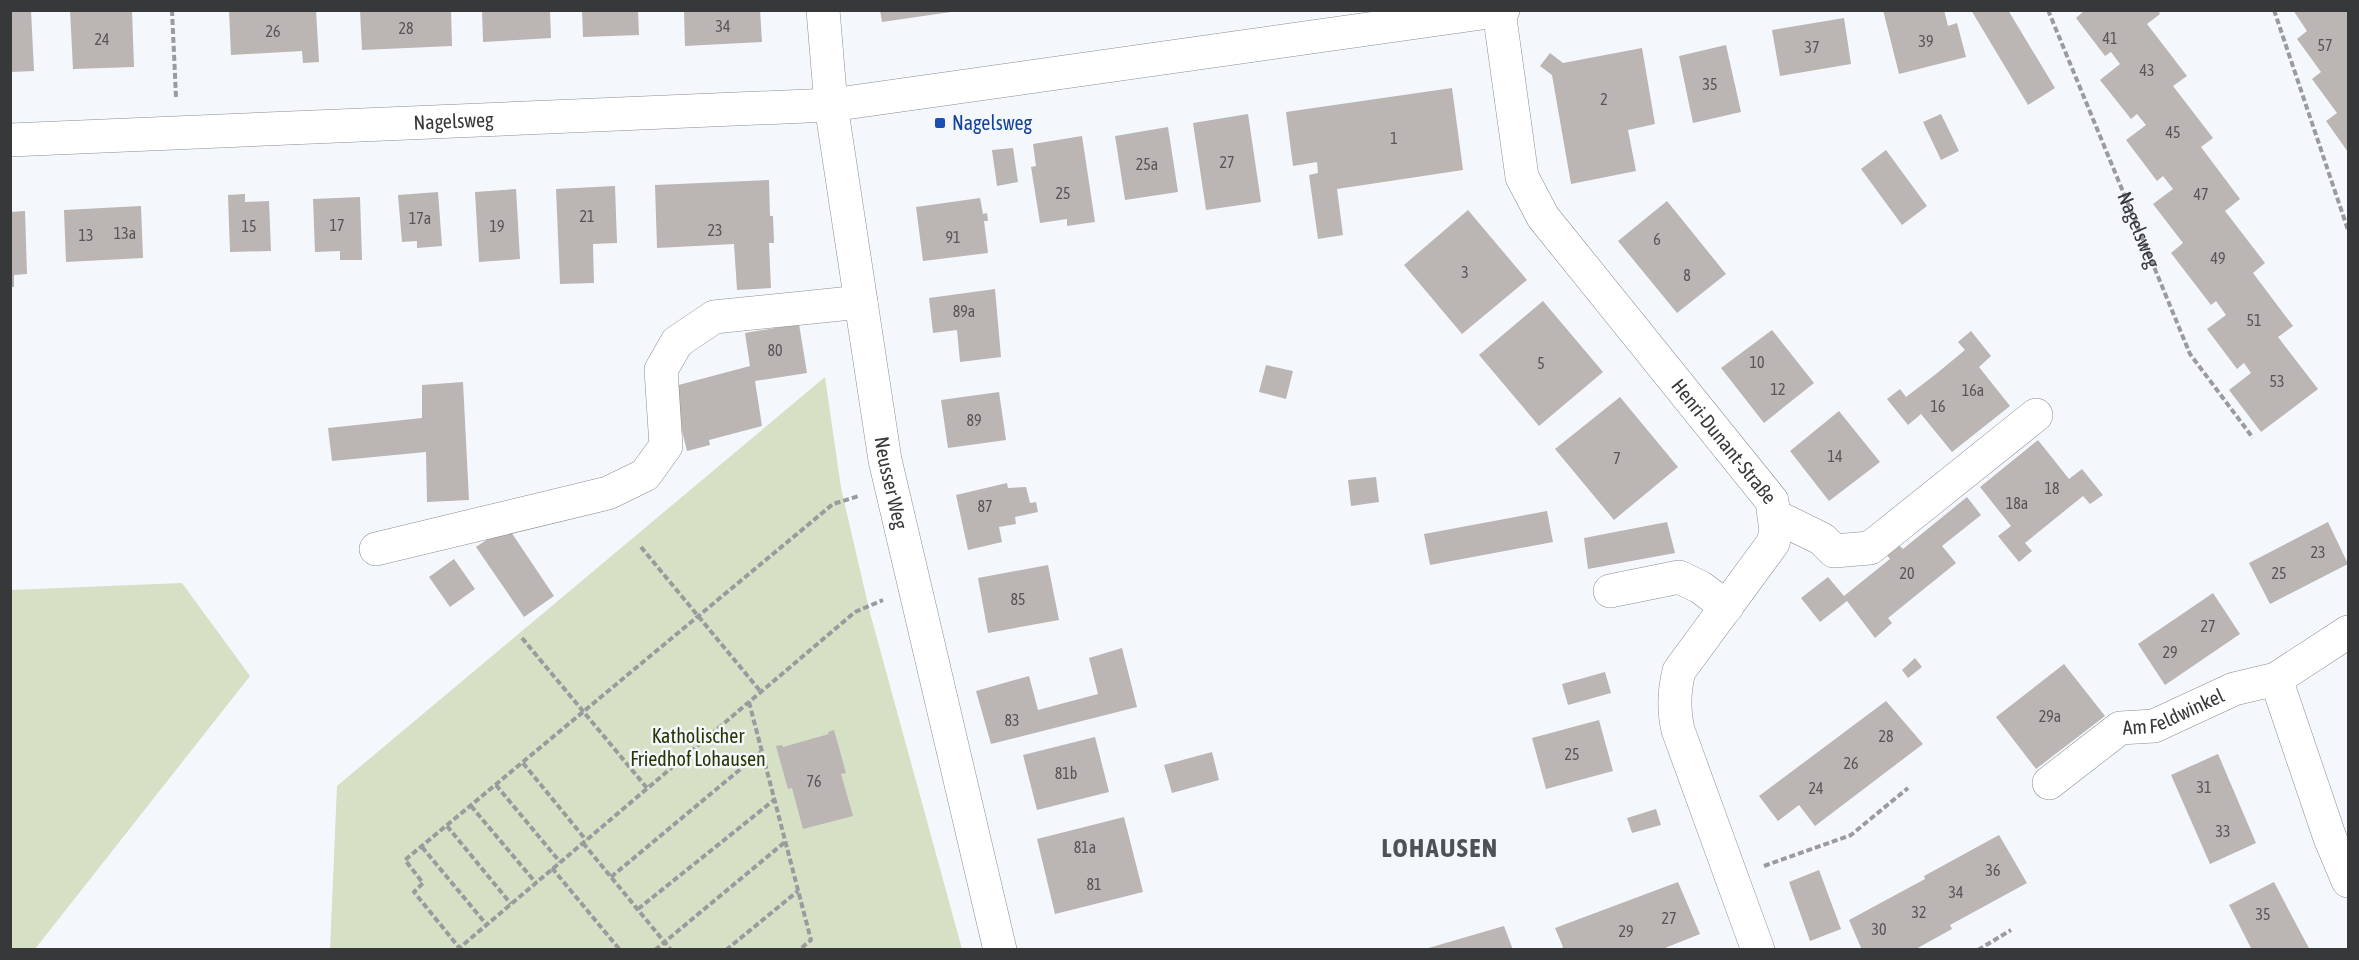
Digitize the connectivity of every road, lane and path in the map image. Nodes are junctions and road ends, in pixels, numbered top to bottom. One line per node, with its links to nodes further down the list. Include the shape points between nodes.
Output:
1 (172, 10): 7 (path)
2 (823, 10): 6 (street, Neusser Weg)
3 (2048, 10): 12 (path, Nagelsweg, via 2190,354)
4 (2274, 10): 9 (path)
5 (1501, 11): 6 (street, Nagelsweg); 14 (street, Henri-Dunant-Straße, via 1522,177 1543,217 1772,501)
6 (831, 105): 7 (street, Nagelsweg); 10 (street, Neusser Weg)
7 (178, 134): 8 (street, Nagelsweg)
8 (10, 140)
9 (2349, 230)
10 (861, 302): 13 (street, Neusser Weg); 16 (street, via 714,318 678,342 661,370 666,447 645,475 608,493)
11 (2036, 415): 14 (street, via 1870,548 1834,551 1822,539)
12 (2253, 438)
13 (891, 485): 17 (street, Neusser Weg); 20 (path, via 834,504)
14 (1775, 516): 19 (street, Henri-Dunant-Straße, via 1773,543)
15 (641, 547): 20 (path)
16 (376, 549)
17 (915, 587): 24 (path, via 855,612); 57 (street, Neusser Weg)
18 (1610, 591): 19 (street, via 1679,577)
19 (1726, 607): 42 (street, Henri-Dunant-Straße, via 1680,670 1674,696 1678,730)
20 (698, 617): 24 (path); 26 (path)
21 (2349, 632): 23 (street, Am Feldwinkel)
22 (522, 638): 26 (path)
23 (2276, 680): 29 (street, Am Feldwinkel, via 2234,689 2154,726 2120,728); 43 (street, via 2330,838)
24 (761, 692): 25 (path)
25 (749, 702): 27 (path); 31 (path)
26 (584, 712): 28 (path); 31 (path)
27 (762, 752): 33 (path); 41 (path)
28 (523, 762): 30 (path); 36 (path)
29 (2049, 783)
30 (496, 784): 34 (path); 39 (path)
31 (647, 788): 36 (path)
32 (1908, 788): 42 (path, via 1851,835)
33 (774, 800): 37 (path); 47 (path)
34 (471, 806): 35 (path); 44 (path)
35 (447, 826): 38 (path); 46 (path)
36 (584, 841): 39 (path); 41 (path)
37 (785, 842): 45 (path); 50 (path)
38 (422, 847): 48 (path); 51 (path, via 405,860 423,883 414,891)
39 (560, 862): 40 (path)
40 (552, 868): 44 (path); 52 (path)
41 (611, 877): 47 (path)
42 (1732, 878): 58 (street, Henri-Dunant-Straße)
43 (2349, 881)
44 (536, 883): 46 (path)
45 (798, 891): 55 (path); 56 (path, via 811,940)
46 (511, 904): 48 (path)
47 (638, 909): 50 (path)
48 (486, 924): 51 (path)
49 (2011, 930): 59 (path)
50 (664, 942): 53 (path); 54 (path)
51 (459, 949)
52 (620, 950)
53 (655, 950)
54 (671, 950)
55 (726, 950)
56 (799, 950)
57 (1000, 950)
58 (1758, 950)
59 (1978, 950)

